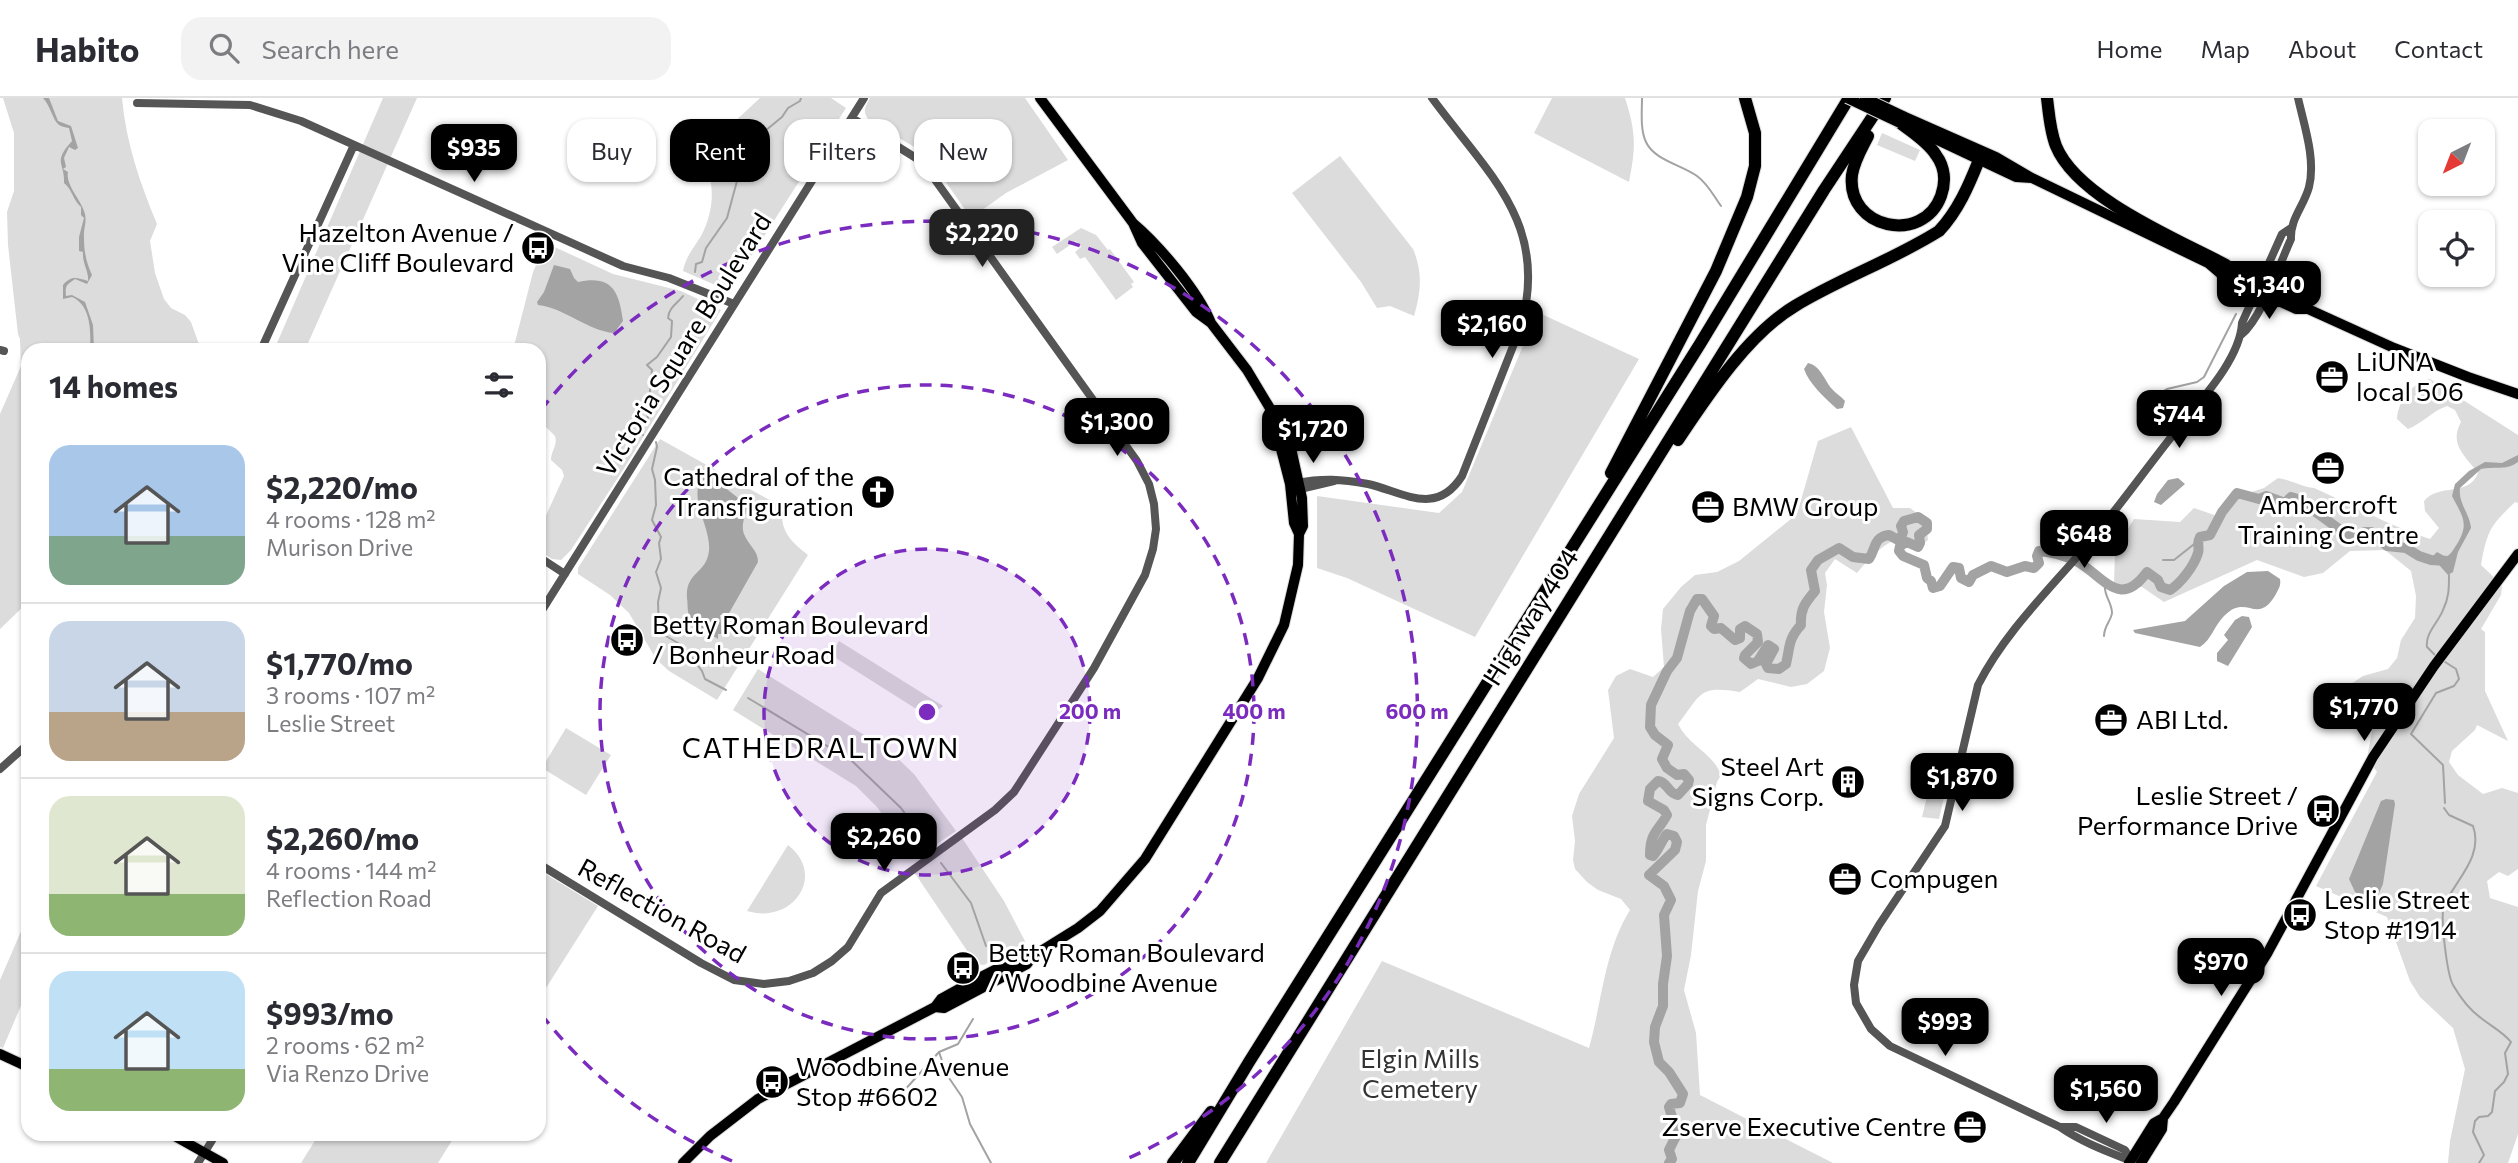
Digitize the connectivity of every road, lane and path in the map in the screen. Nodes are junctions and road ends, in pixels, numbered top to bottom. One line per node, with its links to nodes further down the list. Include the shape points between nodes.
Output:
1 (864, 98): 11 (street, Victoria Square Boulevard)
2 (1040, 98): 21 (main road, via 1133,223 1142,243 1196,312 1211,323 1261,391 1284,442 1281,449)
3 (1432, 98): 21 (street, via 1502,189 1517,218 1528,269 1523,318 1462,475 1448,491 1416,499 1374,486 1334,481)
4 (1745, 98): 22 (highway, via 1755,133 1755,166 1747,197 1716,271 1621,450)
5 (1847, 98): 12 (main road, bridge); 22 (highway, Highway 404)
6 (1865, 98): 12 (main road, bridge)
7 (1887, 98): 12 (highway, via 1859,154 1852,183 1863,212 1892,226 1927,216 1944,188 1937,156); 27 (highway, Highway 404, via 1824,190)
8 (2047, 98): 16 (highway, via 2056,146 2084,184)
9 (2298, 98): 17 (street, via 2311,167 2309,187 2291,228 2291,239)
10 (137, 103): 13 (street, via 250,105)
11 (852, 118): 18 (street, Victoria Square Boulevard); 30 (street, Reflection Road, via 928,170 1137,461 1154,504 1156,529 1150,562 1094,668 1018,787 995,810 881,893 848,947 813,973 764,984 734,980)
12 (1902, 119): 14 (main road)
13 (354, 145): 18 (street, via 623,266 669,278); 19 (street)
14 (1978, 156): 15 (main road); 27 (highway, via 1958,205 1939,231 1793,307 1766,328 1693,418)
15 (2208, 263): 16 (main road); 17 (main road, via 2221,274)
16 (2226, 265): 17 (main road)
17 (2263, 288): 20 (main road, via 2393,347); 38 (street, via 2242,323 2231,357 2209,389 2086,546 2001,645 1978,685 1945,825 1866,945 1854,985 1856,1003 1871,1029 1890,1046 2060,1127 2076,1127 2113,1144)
18 (734, 304): 25 (street, Victoria Square Boulevard)
19 (264, 343)
20 (2514, 394)
21 (1295, 486): 41 (main road, via 1298,565 1279,637 1145,859 1100,911 1027,964 758,1099)
22 (1593, 514): 32 (highway, Highway 404)
23 (2518, 554): 38 (main road, via 2446,649 2374,757 2267,952 2163,1118 2154,1123)
24 (546, 562): 25 (street)
25 (565, 574): 26 (street, Victoria Square Boulevard)
26 (546, 604)
27 (1566, 605): 34 (highway, Highway 404)
28 (21, 750): 29 (street)
29 (0, 769)
30 (546, 868)
31 (0, 1054): 33 (main road)
32 (1249, 1062): 42 (highway); 43 (highway, Highway 404)
33 (21, 1064)
34 (1247, 1120): 44 (highway, Highway 404); 45 (highway)
35 (184, 1141): 37 (main road)
36 (211, 1141): 37 (street)
37 (204, 1152): 39 (street); 40 (main road)
38 (2135, 1162)
39 (198, 1163)
40 (223, 1163)
41 (683, 1163)
42 (1173, 1163)
43 (1188, 1163)
44 (1220, 1163)
45 (1227, 1163)

